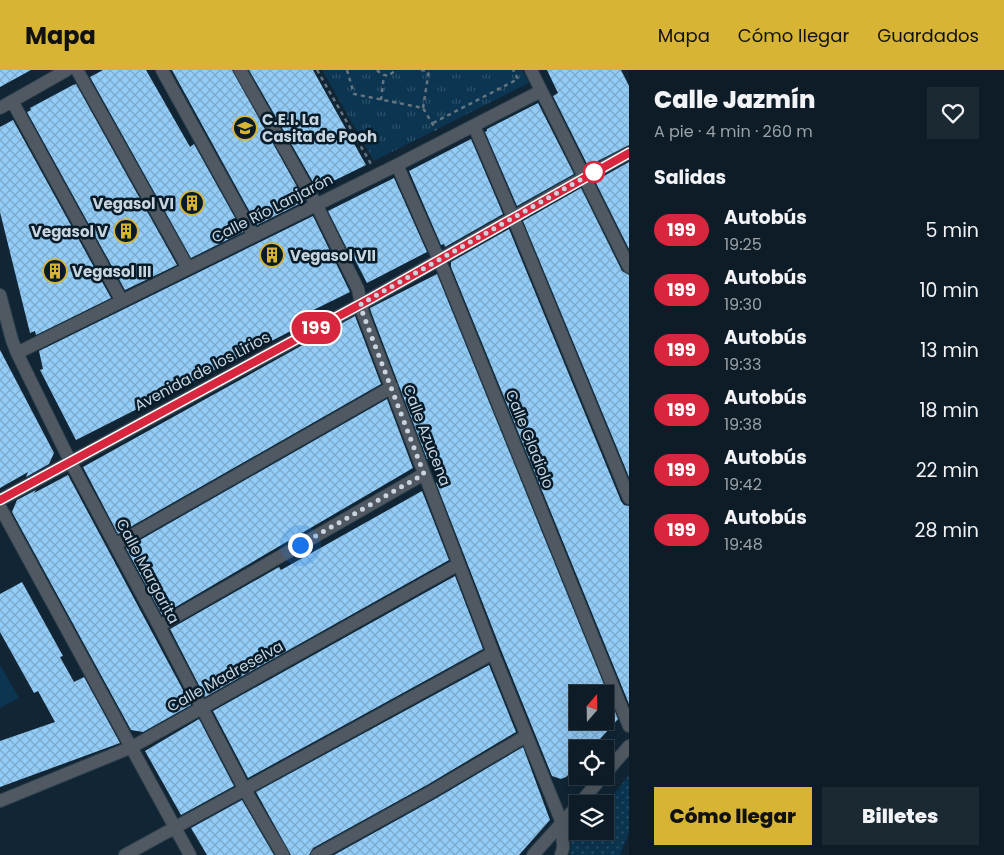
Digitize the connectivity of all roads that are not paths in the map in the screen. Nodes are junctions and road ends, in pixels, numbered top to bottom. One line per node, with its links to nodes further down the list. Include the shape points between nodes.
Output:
1 (67, 70): 7 (street)
2 (77, 70): 18 (street)
3 (162, 70): 15 (street)
4 (240, 70): 13 (street, Calle Azucena)
5 (531, 70): 6 (street)
6 (541, 90): 9 (street, Calle Río Lanjarón); 12 (street)
7 (12, 101): 8 (street); 20 (street)
8 (0, 108)
9 (474, 126): 11 (street, Calle Río Lanjarón); 14 (street)
10 (629, 153): 12 (street, Avenida de los Lirios)
11 (398, 165): 13 (street, Calle Río Lanjarón); 16 (street, Calle Gladiolo)
12 (585, 177): 14 (street, Avenida de los Lirios); 17 (street)
13 (316, 204): 15 (street, Calle Río Lanjarón); 21 (street, Calle Azucena, via 358,289)
14 (513, 218): 16 (street, Avenida de los Lirios); 26 (street)
15 (254, 236): 18 (street, Calle Río Lanjarón)
16 (439, 260): 21 (street, Avenida de los Lirios); 34 (street, Calle Gladiolo)
17 (629, 267)
18 (188, 268): 20 (street, Calle Río Lanjarón)
19 (0, 295): 22 (street, Calle Margarita)
20 (122, 301): 22 (street, Calle Río Lanjarón)
21 (361, 304): 23 (street, Calle Azucena); 24 (street, Avenida de los Lirios)
22 (17, 354): 24 (street, Calle Margarita)
23 (392, 387): 25 (street, Calle Azucena); 29 (street)
24 (70, 461): 27 (street, Avenida de los Lirios); 29 (street, Calle Margarita)
25 (424, 474): 30 (street, Calle Azucena); 31 (street)
26 (629, 498)
27 (0, 500)
28 (0, 507): 37 (street)
29 (115, 545): 31 (street, Calle Margarita)
30 (459, 564): 32 (street, Calle Azucena); 33 (street, Calle Madreselva)
31 (159, 626): 33 (street, Calle Margarita)
32 (493, 653): 35 (street, Calle Azucena); 40 (street)
33 (201, 707): 37 (street, Calle Madreselva); 40 (street, Calle Margarita)
34 (629, 726)
35 (526, 736): 44 (street, Calle Azucena); 49 (street)
36 (629, 746): 38 (street)
37 (132, 747): 42 (street, Calle Madreselva); 45 (street)
38 (614, 763)
39 (595, 785): 41 (street)
40 (245, 790): 45 (street); 48 (street, Calle Margarita)
41 (586, 795)
42 (0, 801)
43 (569, 815): 44 (street)
44 (562, 823): 50 (street); 51 (street)
45 (176, 828): 46 (street); 47 (street)
46 (125, 855)
47 (190, 855)
48 (283, 855)
49 (317, 855)
50 (533, 855)
51 (561, 855)

